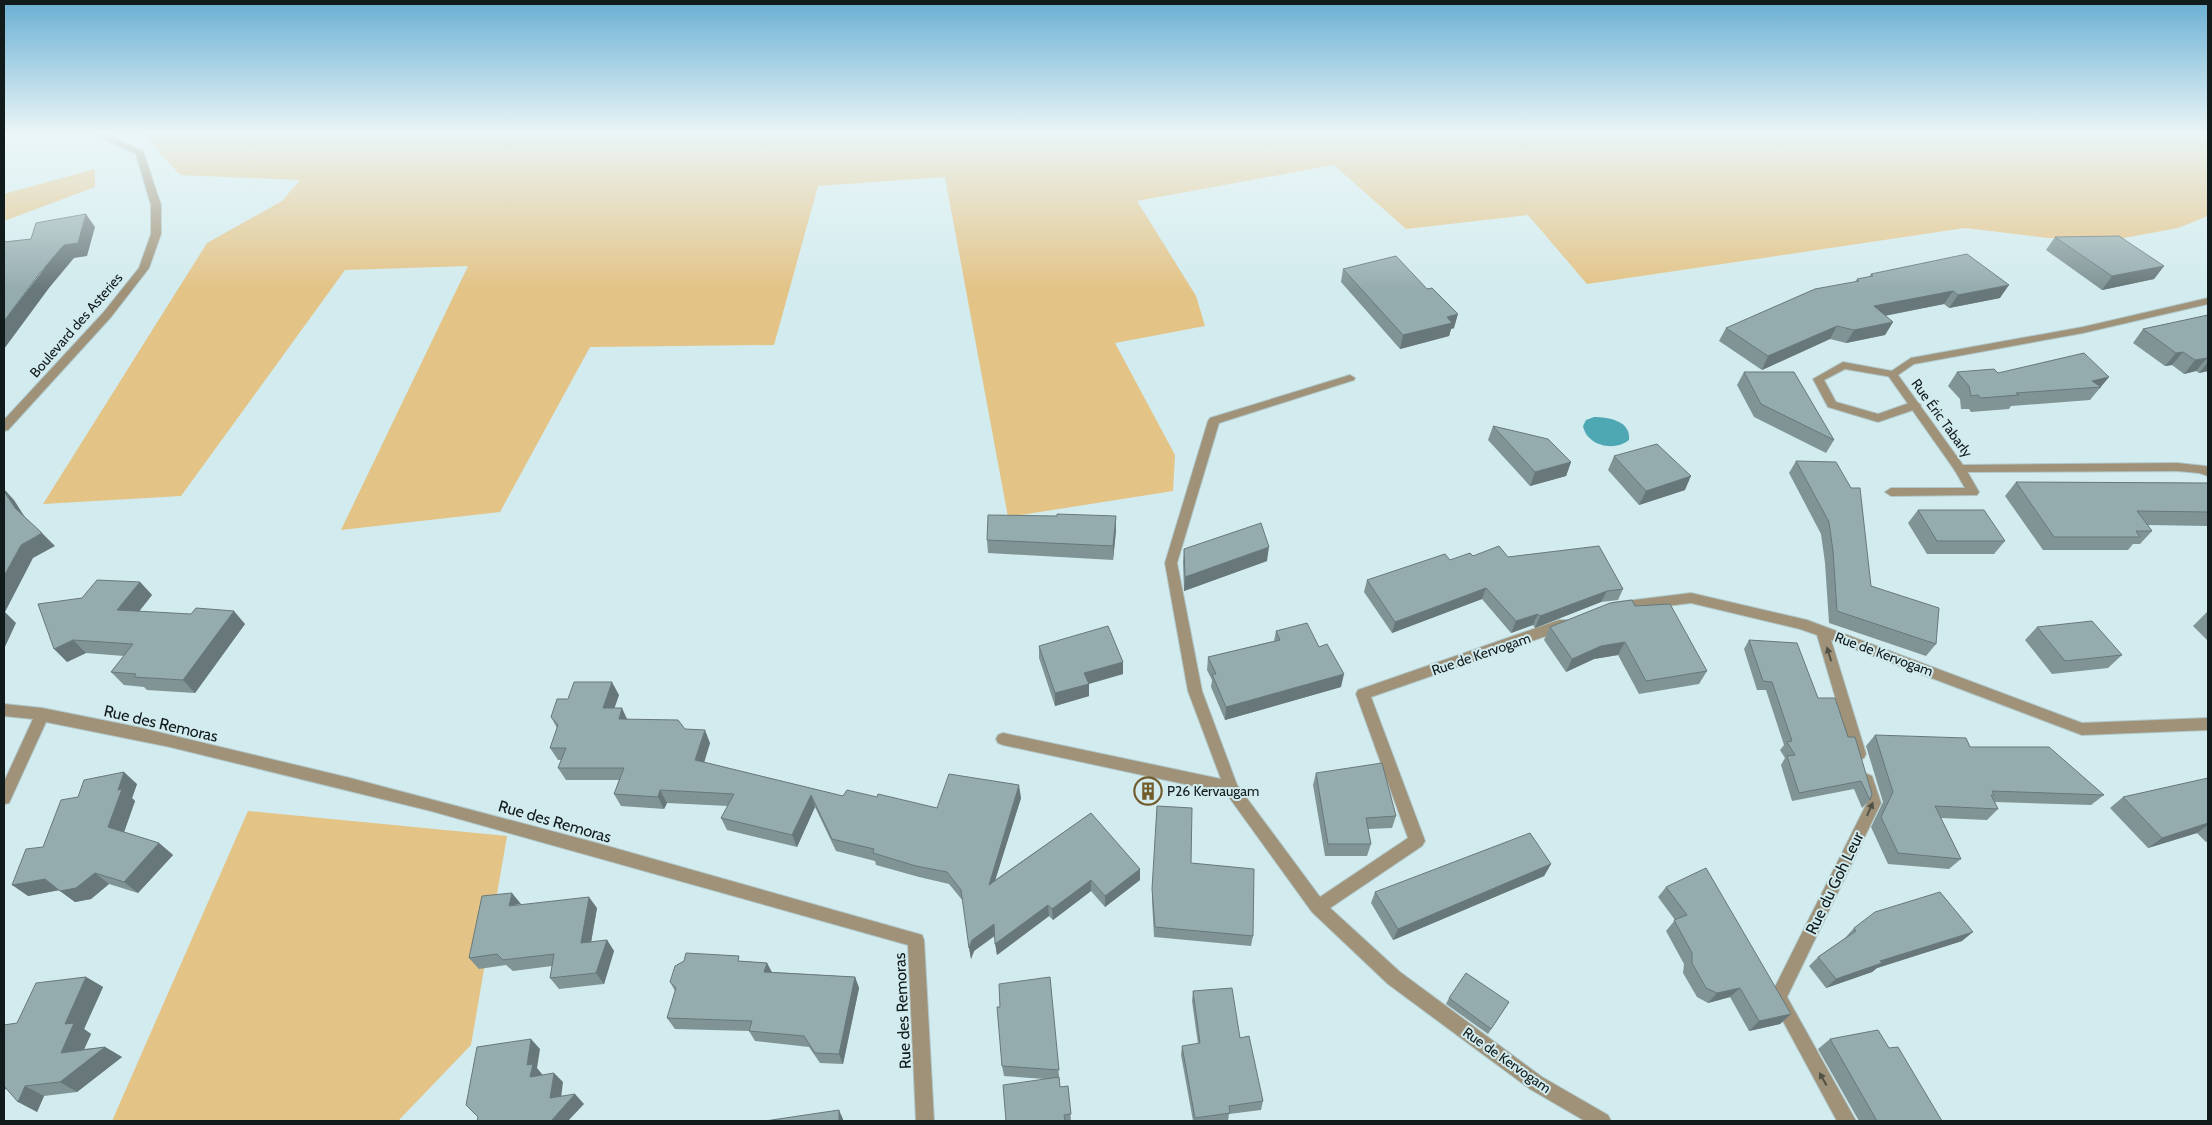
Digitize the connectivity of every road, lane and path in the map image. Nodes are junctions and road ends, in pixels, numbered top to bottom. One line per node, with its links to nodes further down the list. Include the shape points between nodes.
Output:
1 (150, 186): 6 (street, Boulevard des Asteries, via 156,205 156,234 144,268 107,314)
2 (2208, 300): 3 (street, Rue Éric Tabarly, via 2083,330 1911,361)
3 (1892, 374): 5 (street, Rue Éric Tabarly); 5 (street, via 1843,365 1818,379 1832,404 1878,418)
4 (1350, 378): 17 (street, via 1214,421 1171,563 1195,691)
5 (1914, 405): 7 (street, Rue Éric Tabarly)
6 (4, 427)
7 (1960, 470): 8 (street, Rue Éric Tabarly, via 2176,467); 9 (street, via 1973,492)
8 (2208, 472)
9 (1890, 492)
10 (1602, 609): 12 (street, Rue de Kervogam, via 1691,598)
11 (1575, 620): 19 (street, Rue de Kervogam, via 1363,694 1417,841)
12 (1822, 631): 15 (street, Rue de Kervogam, via 2082,729); 22 (street, Rue du Goh Leur, one-way to 12, via 1778,998 1874,802)
13 (4, 710): 14 (street, Rue des Remoras)
14 (42, 714): 18 (street); 20 (street, Rue des Remoras, via 385,792 916,940)
15 (2208, 724)
16 (1003, 739): 17 (street)
17 (1231, 788): 19 (street)
18 (4, 798)
19 (1318, 907): 21 (street, Rue de Kervogam, via 1394,978 1536,1083)
20 (925, 1121)
21 (1602, 1121)
22 (1847, 1121)

